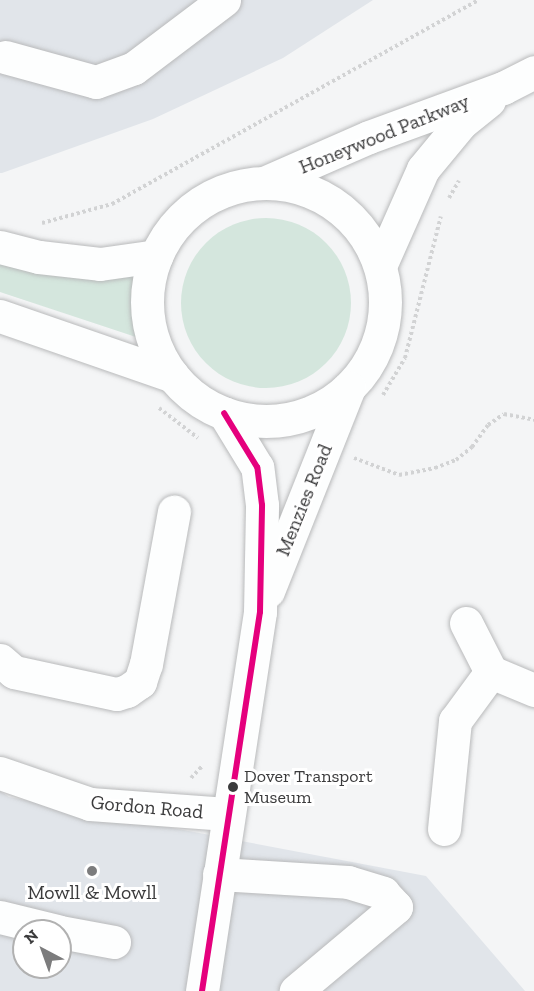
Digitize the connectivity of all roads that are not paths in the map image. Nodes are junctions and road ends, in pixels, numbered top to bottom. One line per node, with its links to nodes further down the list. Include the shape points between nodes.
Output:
1 (224, 0): 2 (street, via 134,68 96,82)
2 (5, 57)
3 (534, 72): 4 (street, Honeywood Parkway)
4 (503, 88): 5 (street, Honeywood Parkway, via 369,136); 8 (street, Honeywood Parkway, via 460,123 423,169)
5 (266, 182): 7 (street, via 231,187 200,202 174,226); 8 (street, via 296,186 332,203 368,239)
6 (0, 247): 7 (street, via 39,257 100,264)
7 (156, 256): 10 (street, via 147,286 148,318 156,349)
8 (380, 266): 11 (street, via 385,299 381,331 369,362)
9 (0, 316): 10 (street)
10 (173, 376): 12 (street, via 196,398)
11 (349, 387): 12 (street, via 322,407 290,418 257,421); 14 (street, Menzies Road)
12 (224, 413): 14 (street, Menzies Road, via 257,466 262,505)
13 (174, 512): 16 (street, via 140,682 117,693 14,672)
14 (260, 612): 20 (street, Menzies Road)
15 (466, 623): 17 (street)
16 (0, 660)
17 (491, 672): 18 (street); 21 (street, via 454,721)
18 (534, 690)
19 (0, 773): 20 (street, Gordon Road, via 90,804)
20 (227, 814): 22 (street, Menzies Road)
21 (444, 829)
22 (219, 874): 25 (street, Menzies Road); 26 (street, via 348,882 383,893 396,907)
23 (72, 934): 24 (street)
24 (114, 942)
25 (202, 991)
26 (296, 991)

